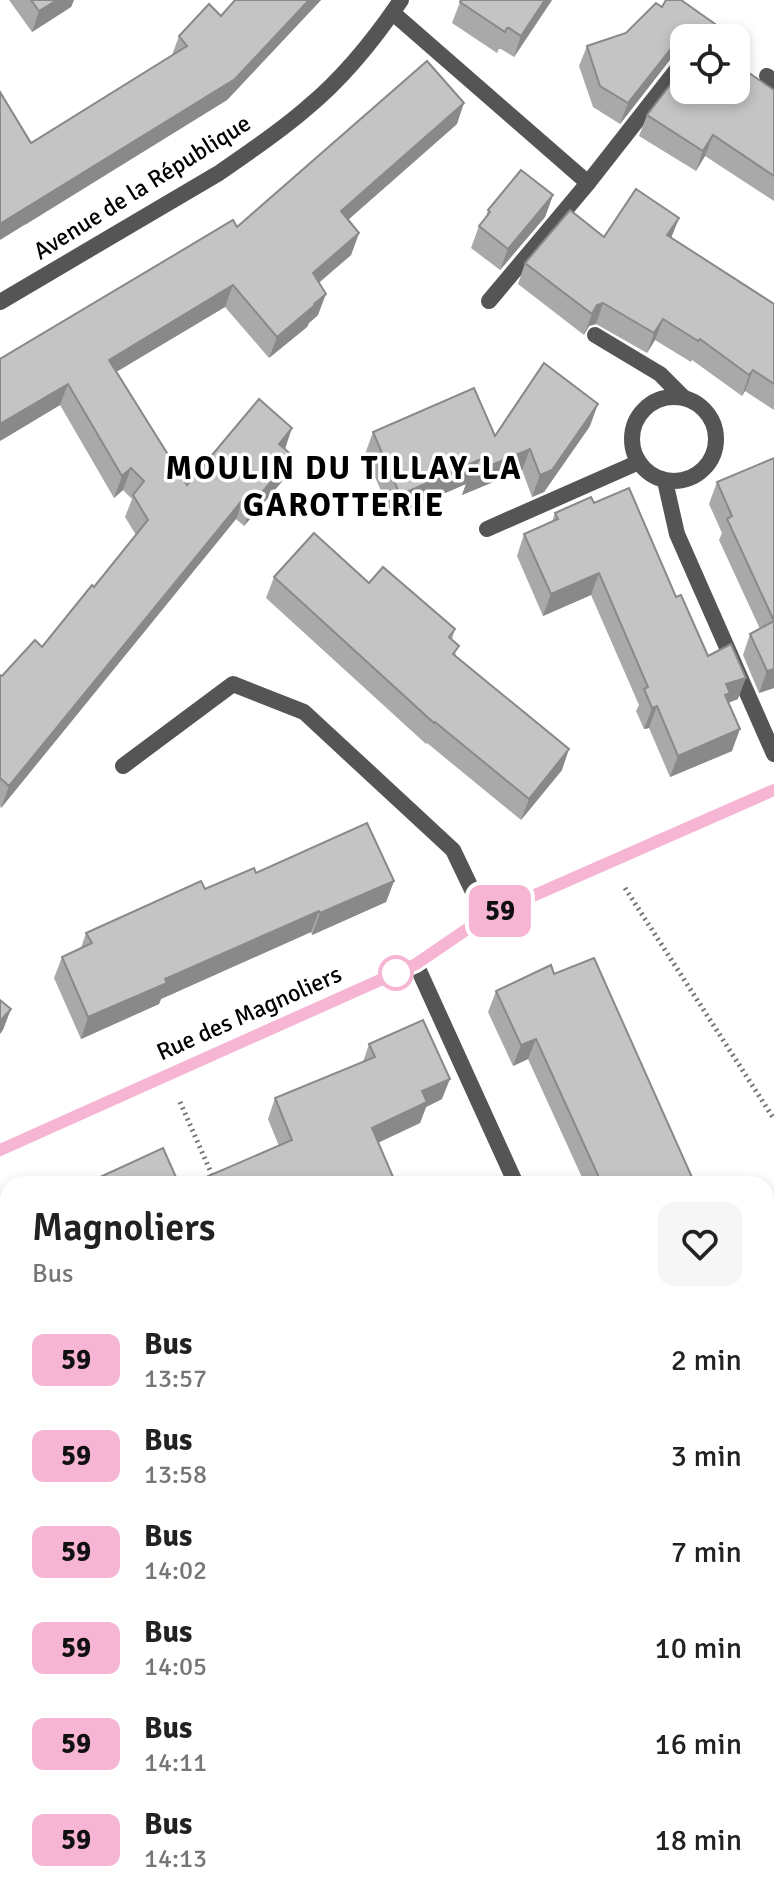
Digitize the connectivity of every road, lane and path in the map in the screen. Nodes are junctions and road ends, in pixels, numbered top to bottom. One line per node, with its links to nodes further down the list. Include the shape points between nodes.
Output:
1 (397, 6): 3 (street); 5 (street, Avenue de la République, via 309,107 252,150)
2 (670, 78): 3 (street)
3 (588, 183): 4 (street)
4 (489, 301)
5 (0, 302)
6 (595, 335): 7 (street, via 660,374)
7 (684, 398): 8 (street, via 654,402 638,417 632,438); 9 (street, via 708,413 716,449 699,474)
8 (639, 462): 9 (street); 10 (street)
9 (665, 481): 11 (street, via 677,534)
10 (487, 529)
11 (774, 754)
12 (123, 766): 15 (street, via 233,684 304,712 453,850)
13 (774, 790): 14 (street, Rue des Magnoliers)
14 (609, 864): 15 (street, Rue des Magnoliers); 18 (path)
15 (485, 917): 16 (street, Rue des Magnoliers)
16 (416, 964): 17 (street, Rue des Magnoliers); 21 (street)
17 (168, 1075): 19 (street, Rue des Magnoliers); 20 (path)
18 (774, 1119)
19 (0, 1150)
20 (212, 1176)
21 (512, 1176)

